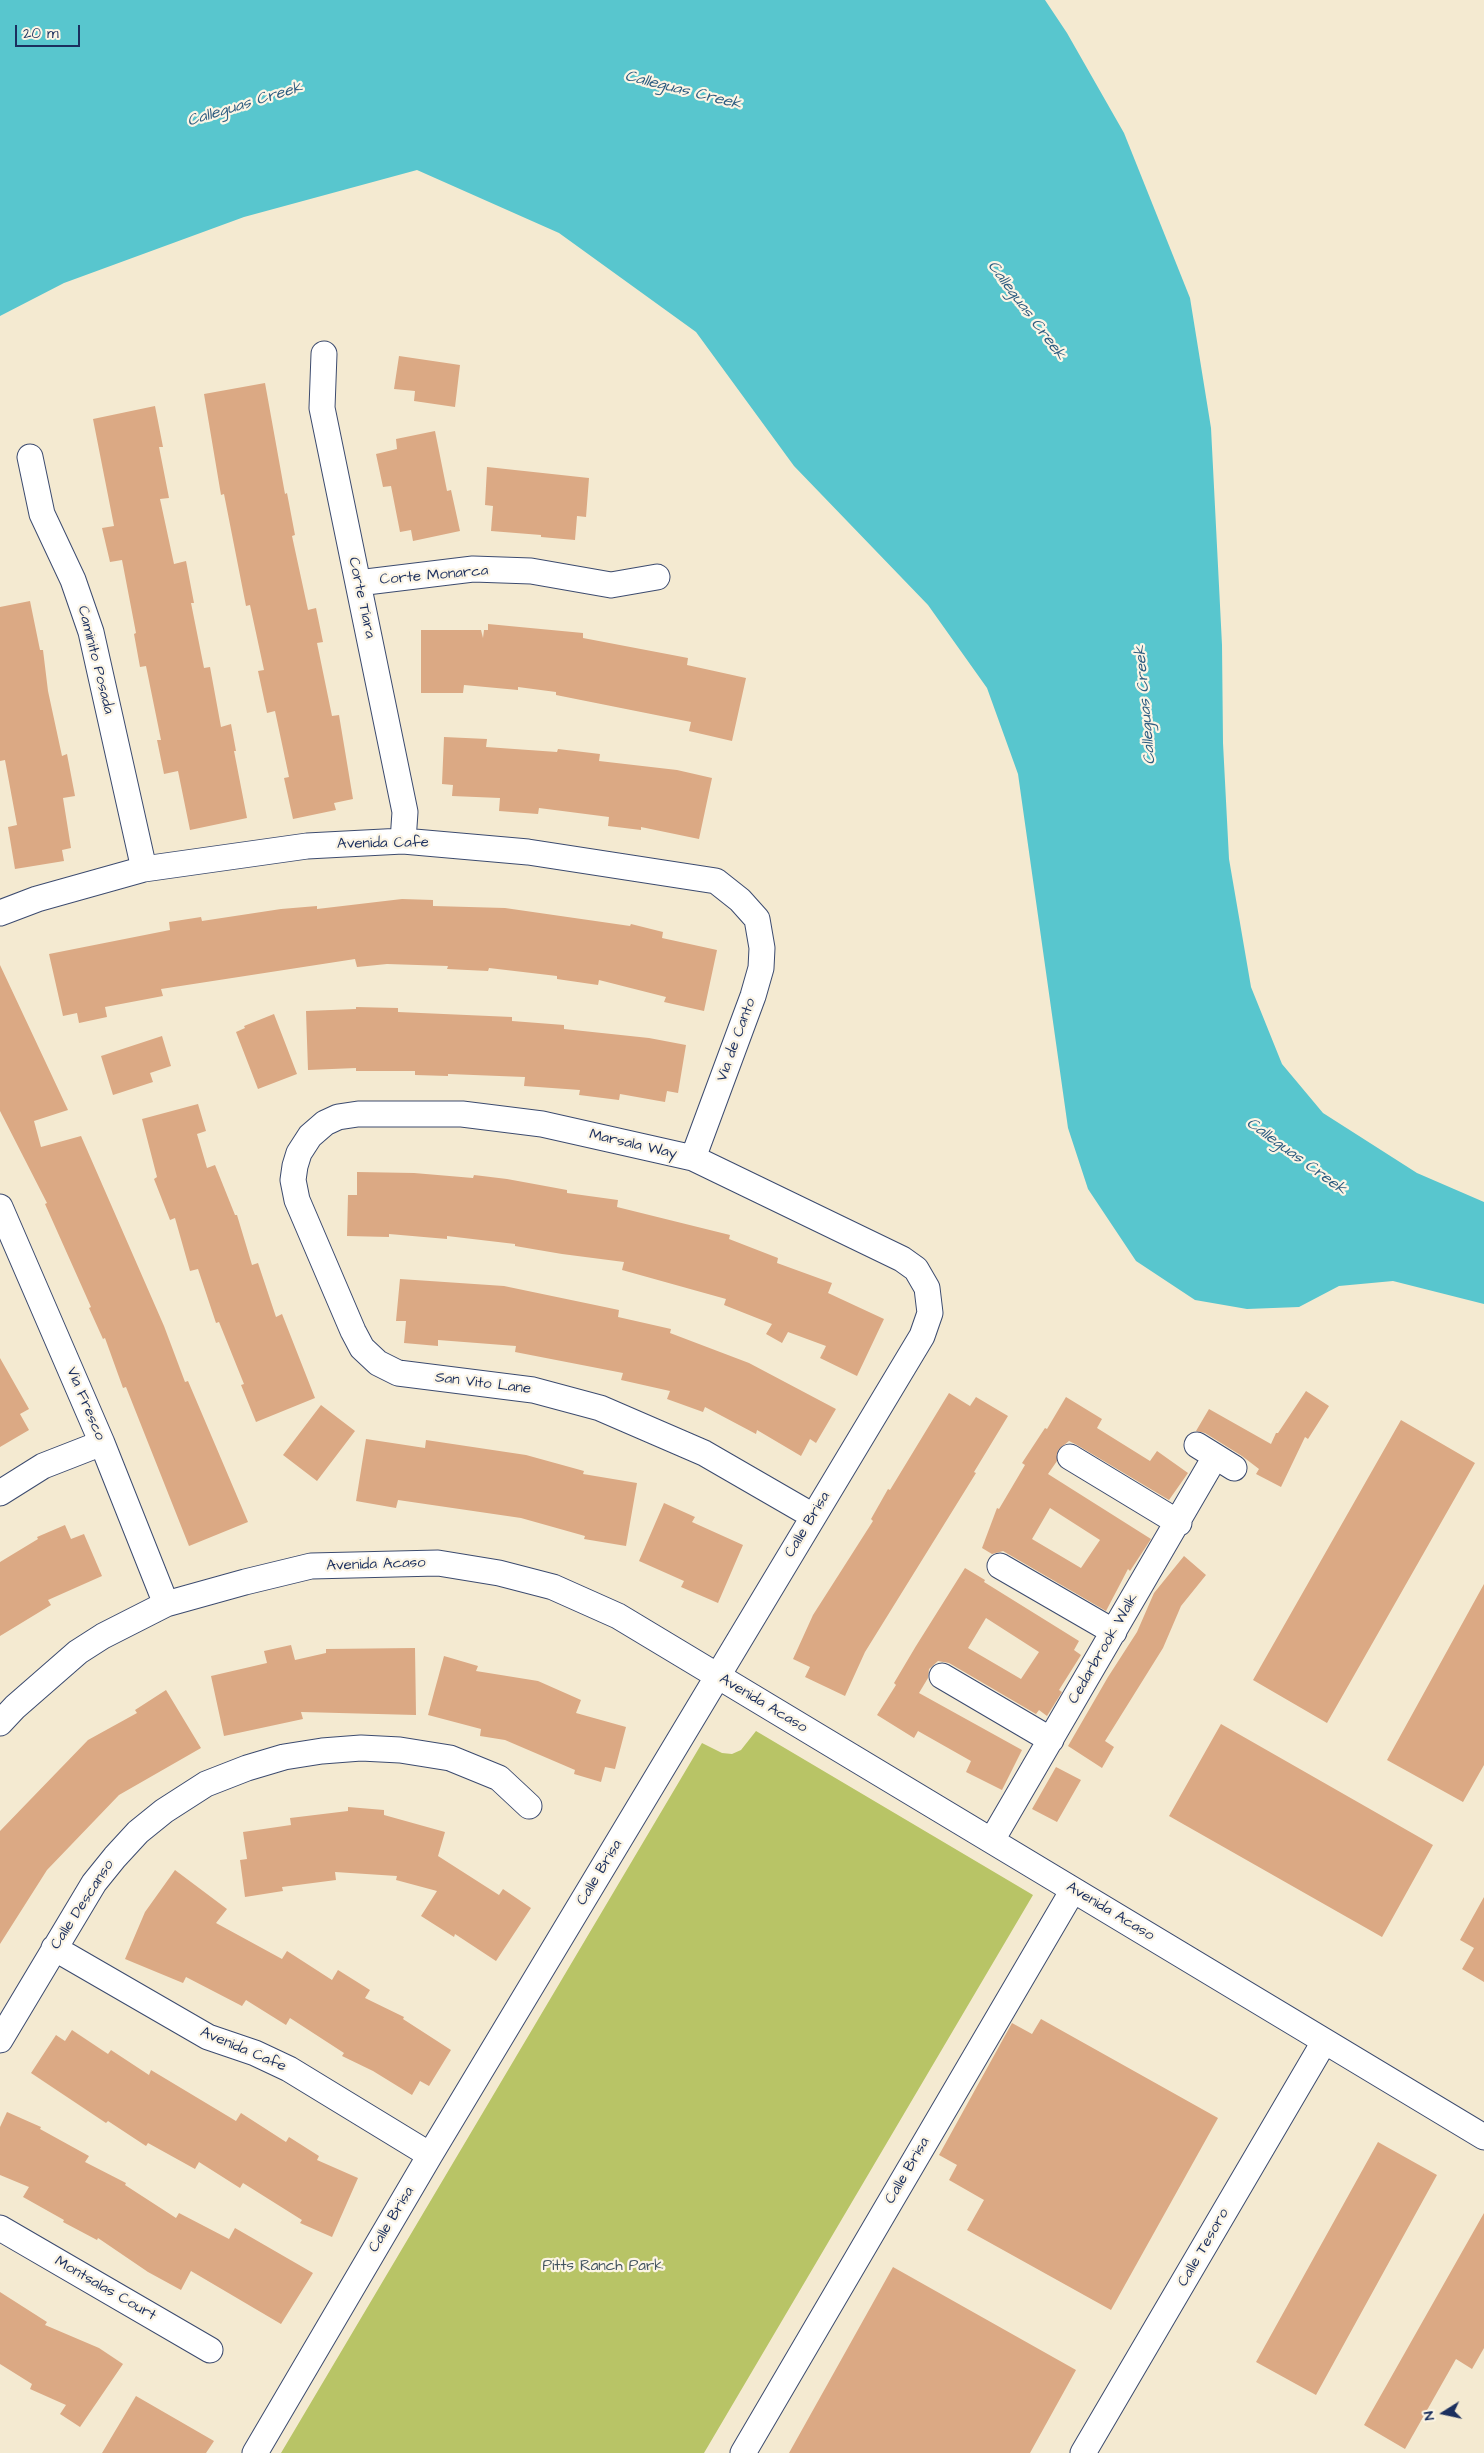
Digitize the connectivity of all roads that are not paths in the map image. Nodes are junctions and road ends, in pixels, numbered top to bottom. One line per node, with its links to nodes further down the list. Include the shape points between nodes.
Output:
1 (324, 354): 4 (street, Corte Tiara, via 322,408)
2 (30, 457): 6 (street, Caminito Posada, via 42,514 73,580 91,632)
3 (657, 576): 4 (street, Corte Monarca, via 611,585 531,571 473,570)
4 (358, 583): 5 (street, Corte Tiara, via 405,812)
5 (403, 841): 6 (street, Avenida Cafe, via 308,846); 8 (street, Avenida Cafe, via 528,852 716,882 740,900)
6 (144, 869): 7 (street, Avenida Cafe, via 37,899)
7 (0, 914)
8 (757, 919): 10 (street, Via de Canto, via 762,948 759,977)
9 (310, 1136): 10 (street, Marsala Way, via 338,1117 358,1114 462,1114 542,1124); 17 (street, San Vito Lane, via 295,1166 297,1200 362,1348 378,1363 398,1373 532,1390 600,1408 704,1453)
10 (693, 1158): 12 (street, Marsala Way, via 902,1259 916,1269)
11 (0, 1207): 13 (street, Via Fresco)
12 (927, 1288): 17 (street, Calle Brisa, via 930,1313 922,1336)
13 (102, 1443): 16 (street, via 43,1466); 20 (street, Via Fresco)
14 (1070, 1457): 18 (street)
15 (1216, 1457): 18 (street, Cedarbrook Walk)
16 (0, 1493)
17 (813, 1516): 23 (street, Calle Brisa)
18 (1179, 1523): 21 (street, Cedarbrook Walk)
19 (1000, 1566): 21 (street)
20 (166, 1604): 23 (street, Avenida Acaso, via 311,1566 438,1563 499,1573 554,1587 618,1616); 24 (street, Avenida Acaso, via 78,1652)
21 (1114, 1632): 25 (street, Cedarbrook Walk)
22 (942, 1676): 25 (street)
23 (717, 1678): 27 (street, Avenida Acaso); 33 (street, Calle Brisa)
24 (0, 1723)
25 (1051, 1740): 27 (street, Cedarbrook Walk)
26 (529, 1806): 29 (street, Calle Descanso, via 499,1778 450,1758 400,1750 322,1751 284,1757 247,1768 206,1784 138,1832 94,1883)
27 (992, 1840): 28 (street, Avenida Acaso)
28 (1073, 1890): 31 (street, Avenida Acaso); 37 (street, Calle Brisa)
29 (54, 1948): 30 (street, Calle Descanso); 33 (street, Avenida Cafe, via 208,2038 255,2053 289,2069)
30 (0, 2040)
31 (1324, 2042): 32 (street, Avenida Acaso); 38 (street, Calle Tesoro)
32 (1484, 2137)
33 (430, 2155): 36 (street, Calle Brisa)
34 (0, 2228): 35 (street, Montsalas Court)
35 (210, 2350)
36 (255, 2453)
37 (742, 2453)
38 (1083, 2453)

